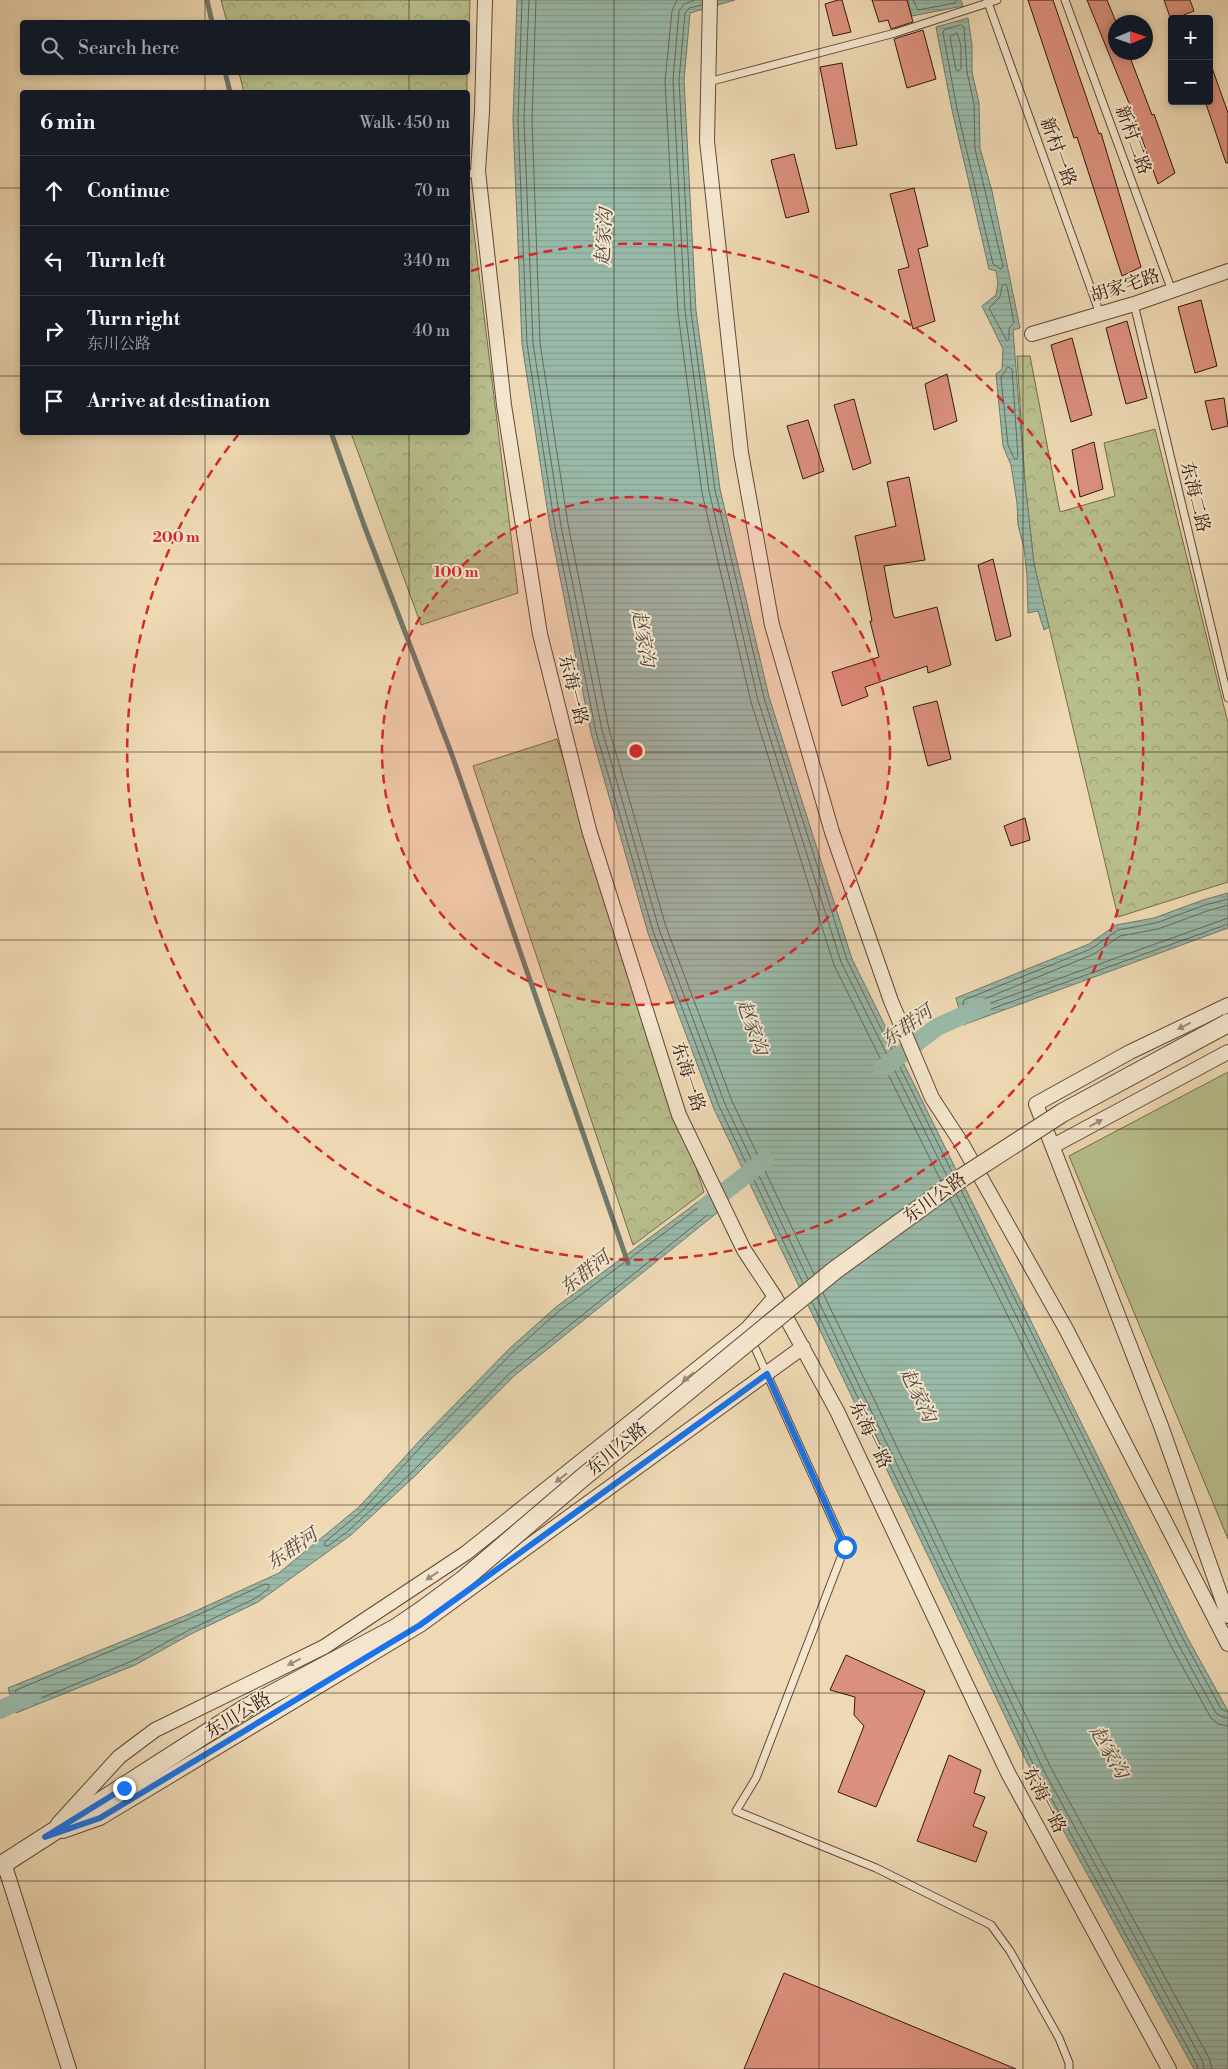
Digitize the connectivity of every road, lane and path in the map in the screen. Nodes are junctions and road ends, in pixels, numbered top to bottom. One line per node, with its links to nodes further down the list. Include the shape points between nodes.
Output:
1 (485, 0): 7 (street, 东海一路, via 482,112)
2 (710, 0): 6 (street)
3 (997, 0): 5 (lane)
4 (1066, 0): 9 (lane, 新村二路)
5 (988, 1): 6 (lane, via 895,33); 11 (lane, 新村一路)
6 (708, 82): 23 (street, via 707,142 741,453 772,625 832,832 891,1001 932,1098 962,1144 1066,1329)
7 (473, 173): 18 (street, 东海一路, via 504,405 540,634 589,830 679,1115 744,1250)
8 (1228, 271): 9 (street, 胡家宅路)
9 (1172, 291): 10 (street, 胡家宅路)
10 (1134, 304): 11 (street, 胡家宅路); 13 (lane, 东海二路)
11 (1100, 314): 12 (street, 胡家宅路)
12 (1032, 334)
13 (1228, 698)
14 (1228, 1005): 17 (street, one-way to 17, via 1130,1052 1036,1104)
15 (1228, 1023): 24 (street, 东川公路, bridge, via 1062,1113 963,1177 835,1270 421,1612 246,1708)
16 (1228, 1052): 17 (street, one-way to 16)
17 (1052, 1146): 22 (street, via 1162,1426)
18 (775, 1297): 19 (street); 20 (street, 东海一路)
19 (747, 1329): 21 (lane); 24 (street, one-way to 24, via 466,1553 324,1648 155,1730 119,1757)
20 (803, 1347): 21 (street); 28 (street, 东海一路, via 837,1410 1008,1773)
21 (767, 1374): 24 (street, via 420,1625 100,1818); 27 (lane, via 845,1547 756,1778 736,1811 876,1868 991,1925 1010,1951 1059,2038)
22 (1228, 1616)
23 (1228, 1644)
24 (45, 1837): 25 (street, 东川公路)
25 (2, 1865): 26 (street)
26 (69, 2069)
27 (1069, 2069)
28 (1169, 2069)

